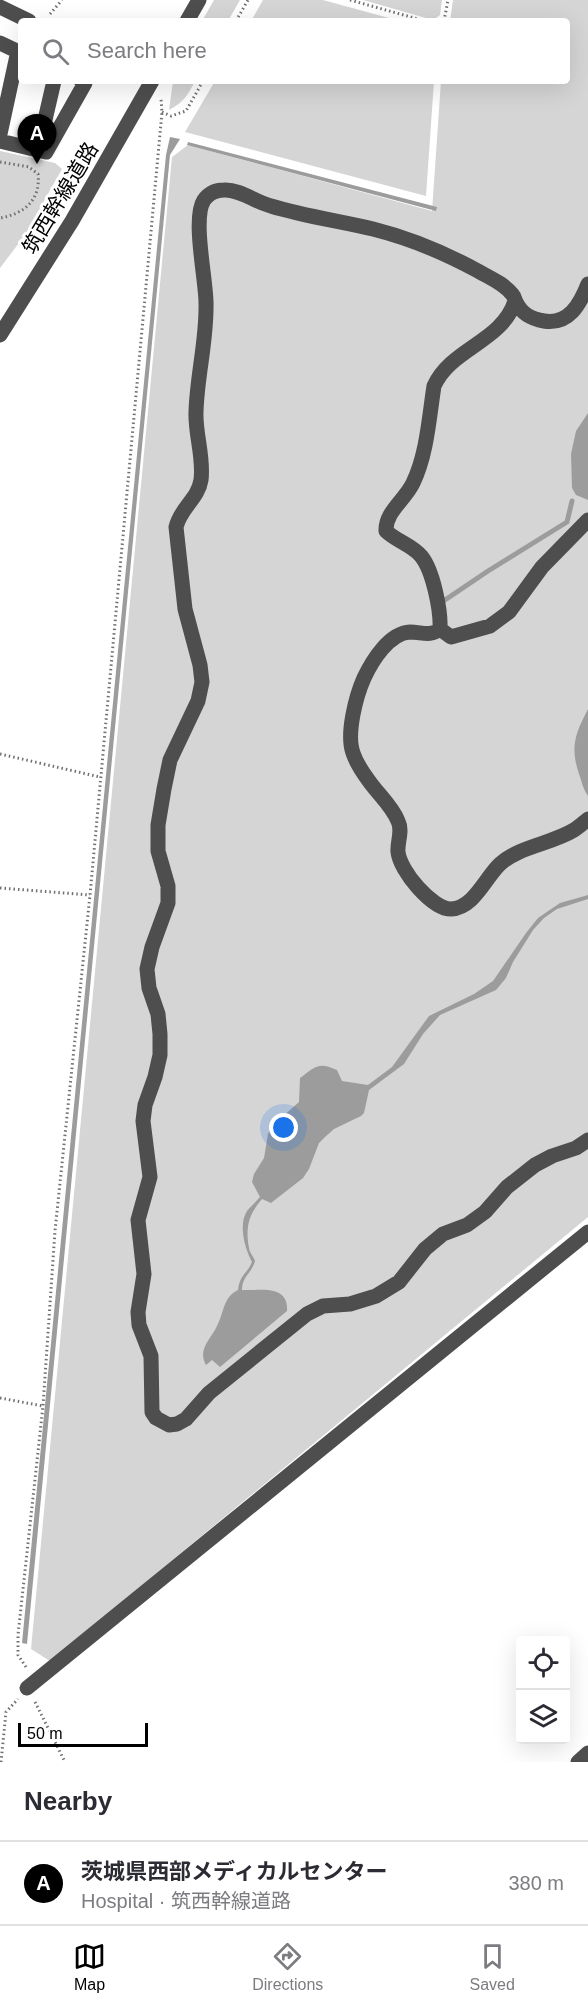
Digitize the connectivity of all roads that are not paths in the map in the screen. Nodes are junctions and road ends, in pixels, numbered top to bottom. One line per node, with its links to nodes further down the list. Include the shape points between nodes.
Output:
1 (199, 0): 4 (street)
2 (0, 7): 3 (street)
3 (23, 18)
4 (189, 18)
5 (0, 43): 6 (street)
6 (18, 52)
7 (18, 56): 11 (street)
8 (53, 84): 13 (street)
9 (85, 84): 13 (street, via 46,152)
10 (153, 84): 18 (street, 筑西幹線道路)
11 (0, 134)
12 (0, 141): 13 (street)
13 (38, 150)
14 (588, 284): 16 (street, via 575,309 559,322)
15 (515, 301): 16 (street); 17 (street); 22 (street, via 502,285 463,263 373,229 267,206 231,190 211,193 201,209 206,340 196,415 201,482 179,515 176,527 185,609 200,666 201,692 170,760 164,789 158,851 168,886 168,903 147,969 158,1014 160,1055 142,1121 150,1177 138,1220 144,1274 138,1312 151,1356 152,1412 170,1425 186,1419 209,1393 307,1314 322,1306 350,1304 376,1296 399,1282 425,1249 443,1234 486,1212 507,1187 535,1165)
16 (525, 315): 17 (street)
17 (508, 316): 20 (street, via 490,336 443,370 435,386 413,484 387,518 386,531 420,555 429,570)
18 (0, 335)
19 (588, 520): 20 (street, via 542,567 508,612 490,626)
20 (440, 634): 21 (street, via 409,632 395,636 378,654 364,678 353,710 351,733 352,752 368,781 398,819 402,866 426,896 436,906 449,909 469,902 501,863 572,831)
21 (588, 819)
22 (588, 1140)
23 (588, 1232): 24 (street)
24 (32, 1684)
25 (588, 1753): 26 (street)
26 (578, 1762)

